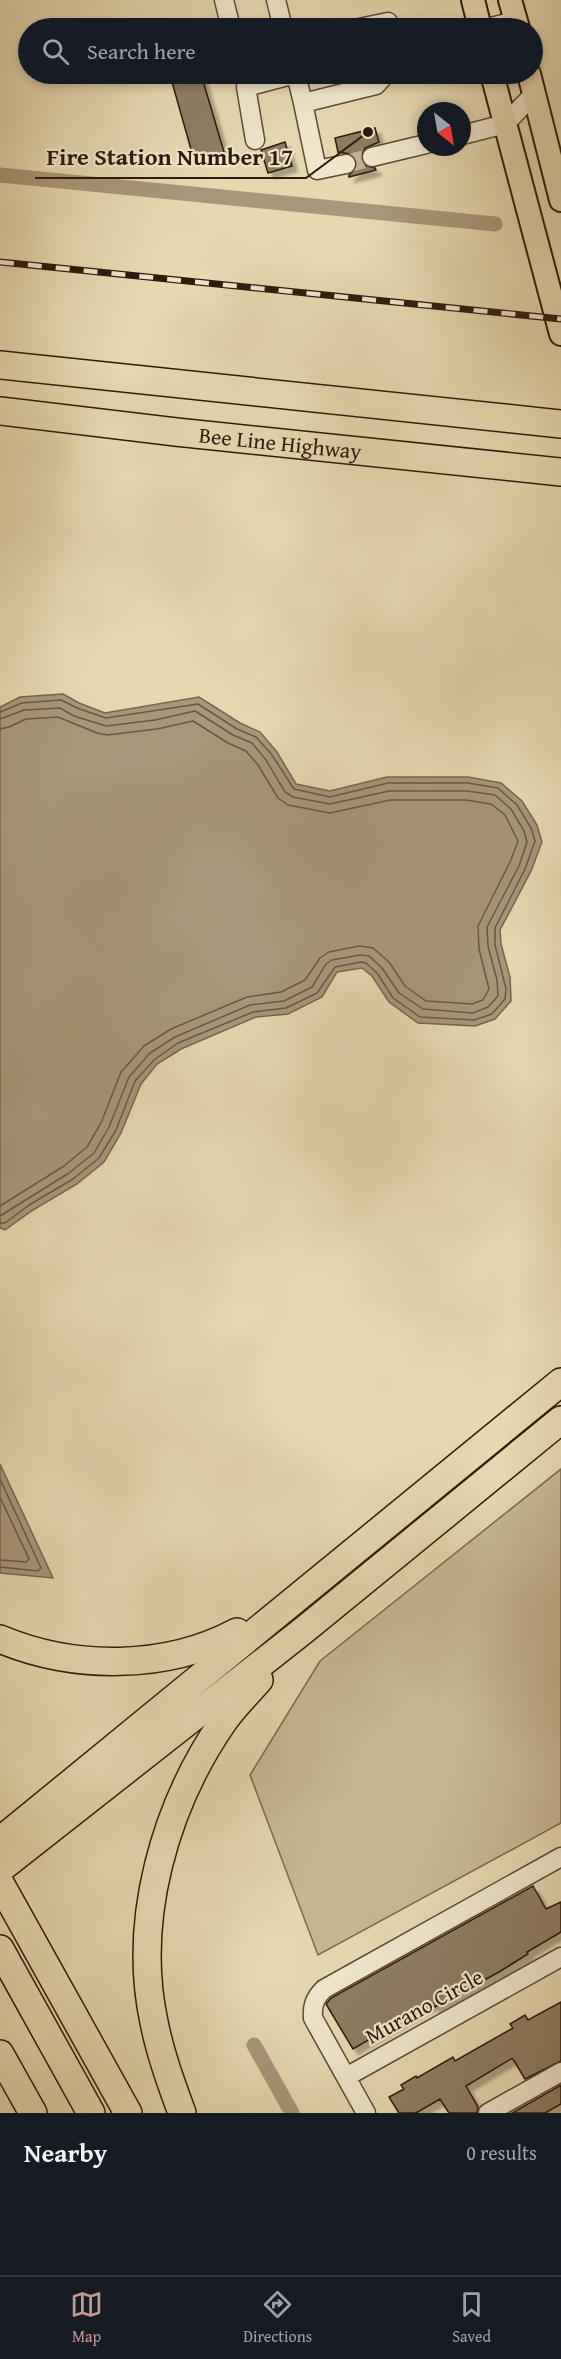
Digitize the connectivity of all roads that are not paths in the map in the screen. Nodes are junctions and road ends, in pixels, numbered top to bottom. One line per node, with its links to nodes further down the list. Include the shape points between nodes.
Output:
1 (224, 0): 4 (street)
2 (276, 0): 5 (street)
3 (473, 0): 6 (main road)
4 (228, 18)
5 (280, 18)
6 (478, 18)
7 (245, 84): 15 (street)
8 (298, 84): 12 (street)
9 (377, 84): 12 (street)
10 (495, 84): 13 (main road)
11 (532, 84): 13 (street); 19 (main road)
12 (303, 103): 18 (street, via 317,170)
13 (506, 124): 14 (street); 20 (main road)
14 (471, 133)
15 (255, 140)
16 (417, 146): 17 (street)
17 (372, 157)
18 (346, 164)
19 (561, 200)
20 (561, 334)
21 (0, 365): 23 (highway)
22 (0, 411): 24 (highway, Bee Line Highway)
23 (561, 424)
24 (561, 472)
25 (561, 1382): 27 (highway)
26 (561, 1420): 28 (highway)
27 (281, 1609): 29 (highway, via 214,1644 127,1662 69,1659); 30 (highway)
28 (304, 1630): 30 (highway); 42 (highway, via 224,1720 198,1762 161,1856 151,1908 147,1965 153,2019 165,2069)
29 (0, 1639)
30 (11, 1841): 32 (highway)
31 (561, 1857): 38 (street, via 318,1995 313,2018)
32 (0, 1869)
33 (0, 1883): 41 (highway)
34 (0, 1949): 40 (highway)
35 (561, 1958): 38 (street, Murano Circle)
36 (0, 2054): 39 (highway)
37 (561, 2072): 44 (street)
38 (346, 2078): 43 (street)
39 (33, 2113)
40 (91, 2113)
41 (129, 2113)
42 (182, 2113)
43 (366, 2113)
44 (488, 2113)

